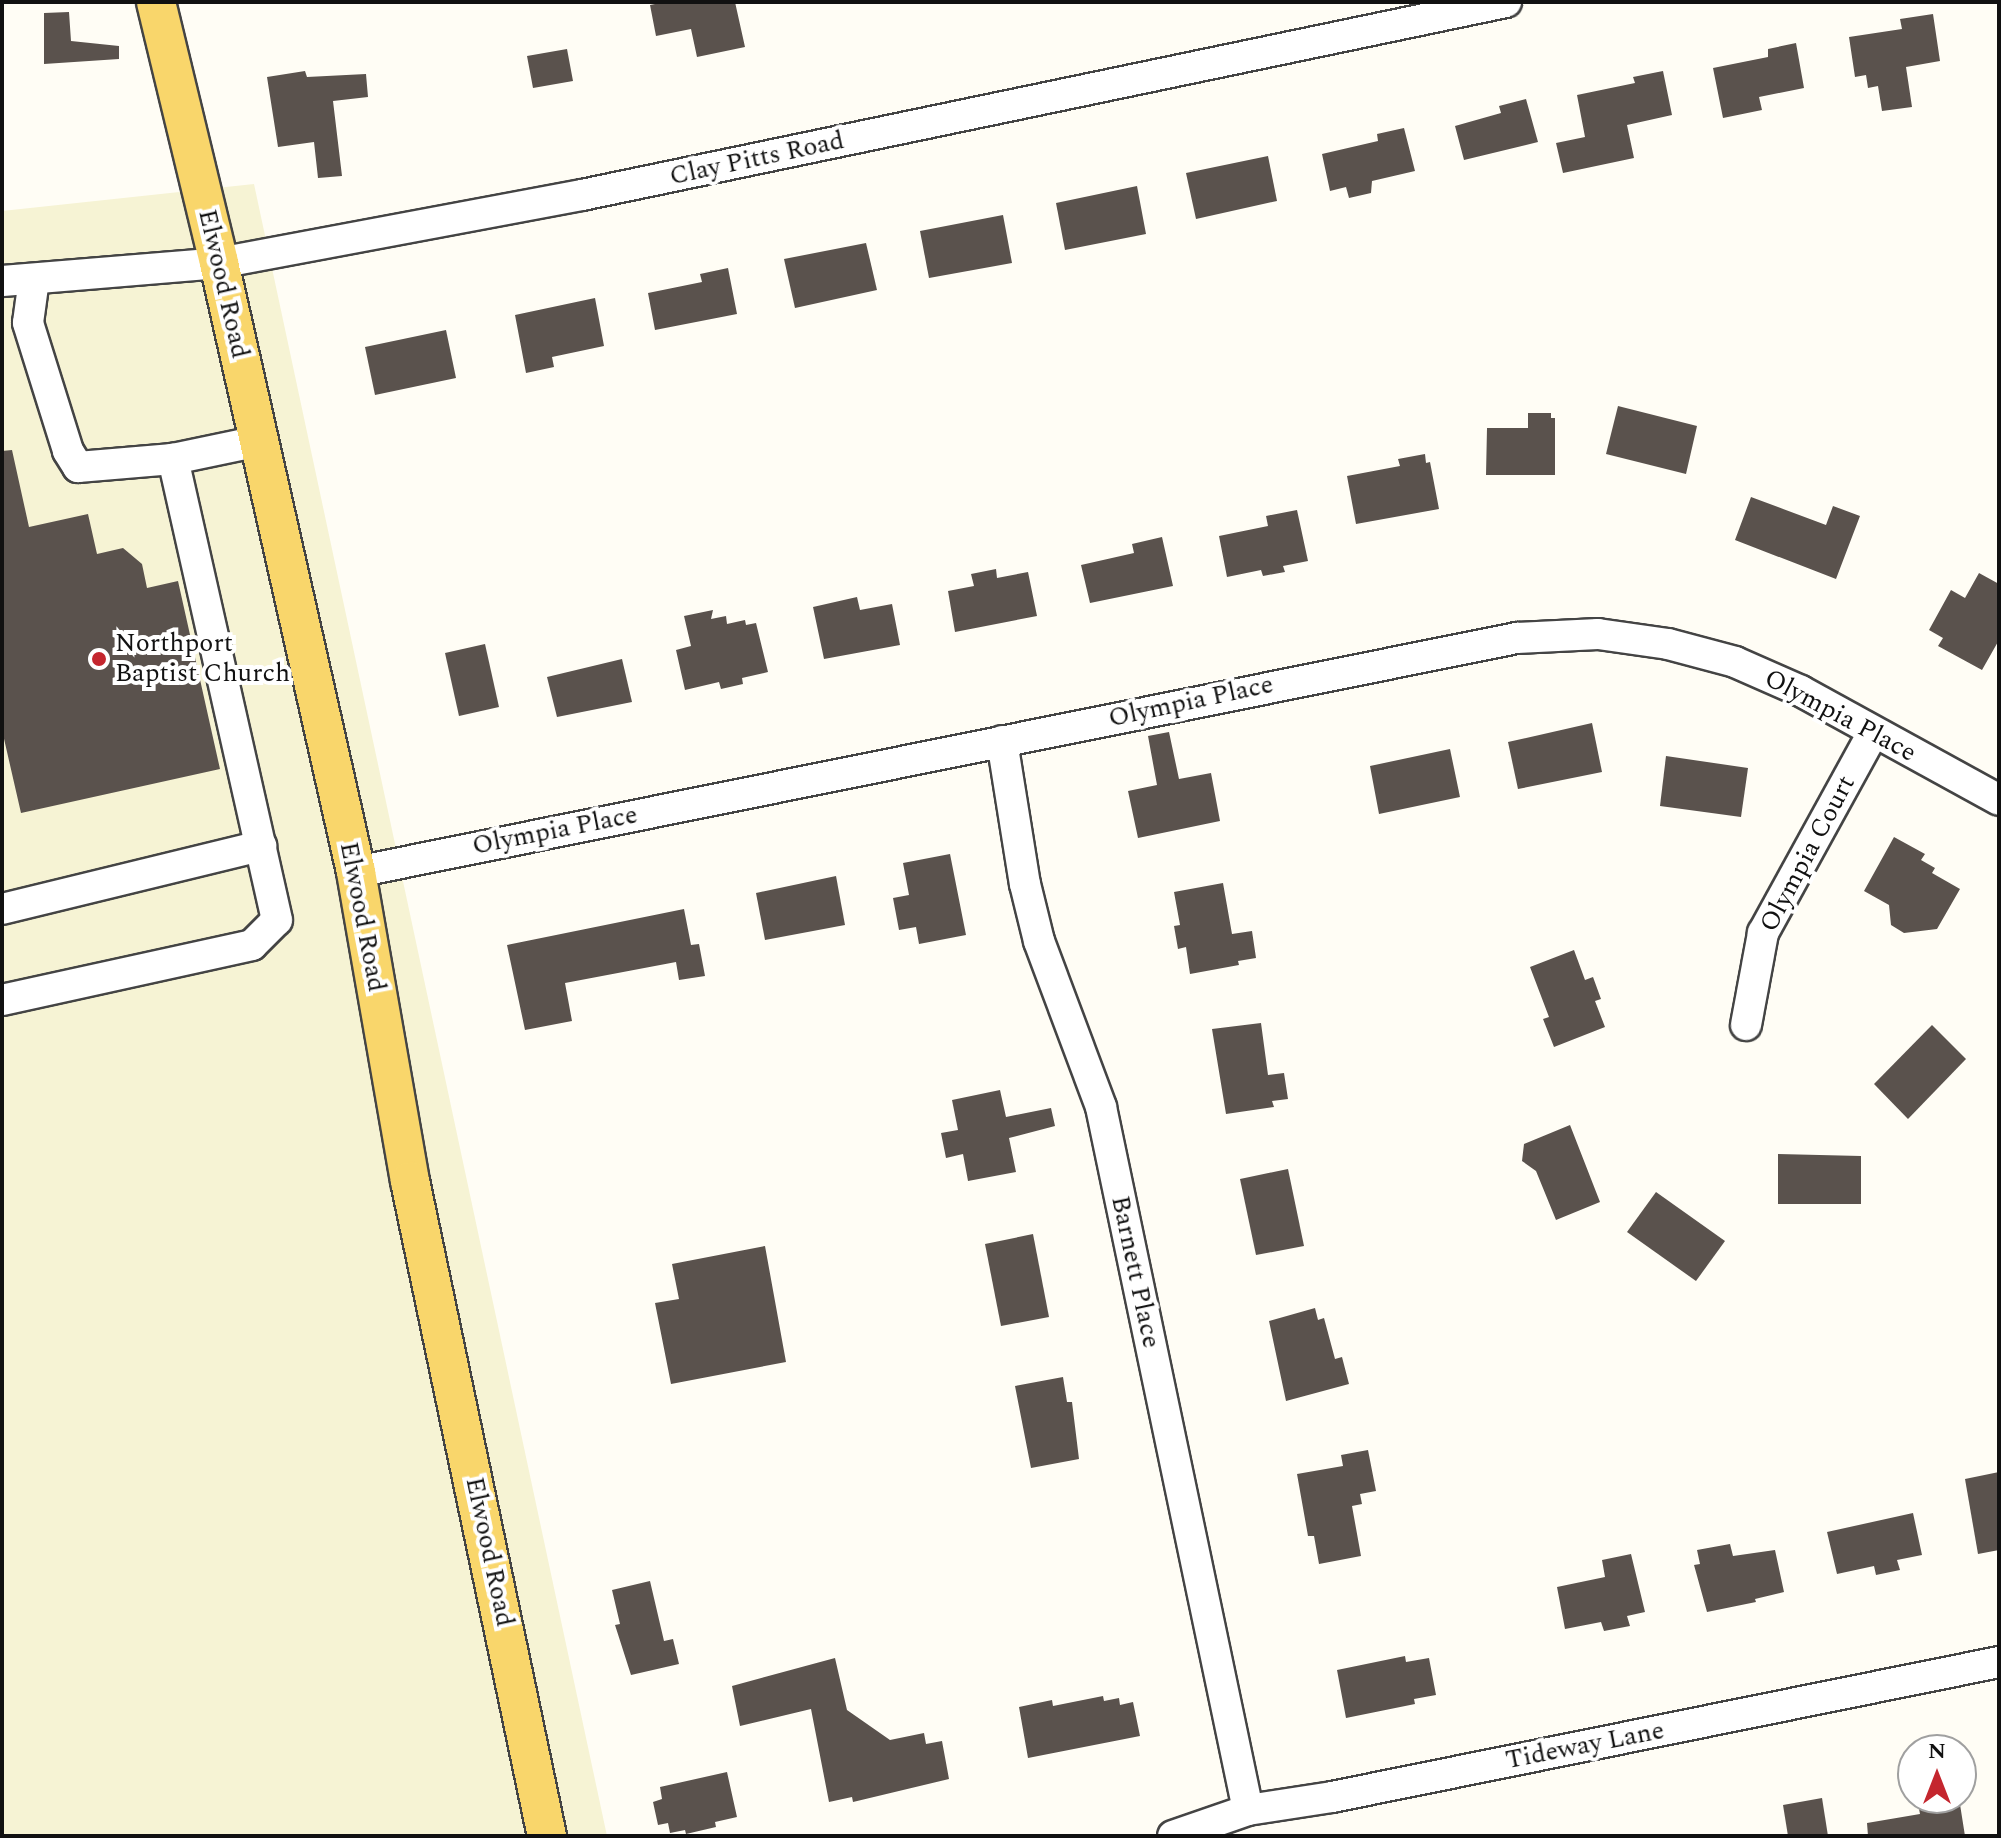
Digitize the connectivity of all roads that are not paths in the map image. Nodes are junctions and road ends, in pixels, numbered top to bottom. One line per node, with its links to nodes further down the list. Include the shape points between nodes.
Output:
1 (156, 2): 3 (main road, Elwood Road)
2 (1506, 2): 3 (street, Clay Pitts Road, via 582,195)
3 (219, 263): 4 (street, Clay Pitts Road); 6 (main road, Elwood Road)
4 (34, 279): 5 (street, Clay Pitts Road); 7 (street, via 28,323 68,451 78,467)
5 (2, 281)
6 (259, 441): 7 (street); 12 (main road, Elwood Road)
7 (173, 459): 11 (street)
8 (1873, 733): 9 (street, Olympia Place, via 1801,691 1735,662 1668,644 1598,634 1471,646); 10 (street, Olympia Place); 15 (street, Olympia Court, via 1763,933)
9 (1002, 741): 12 (street, Olympia Place); 17 (street, Barnett Place, via 1039,941 1101,1107)
10 (1999, 799)
11 (261, 846): 13 (street); 14 (street, via 277,920 252,945)
12 (356, 872): 18 (main road, Elwood Road, via 410,1181)
13 (2, 909)
14 (2, 1000)
15 (1746, 1025)
16 (1999, 1662): 17 (street, Tideway Lane)
17 (1248, 1810): 19 (street, Tideway Lane)
18 (547, 1836)
19 (1173, 1836)

